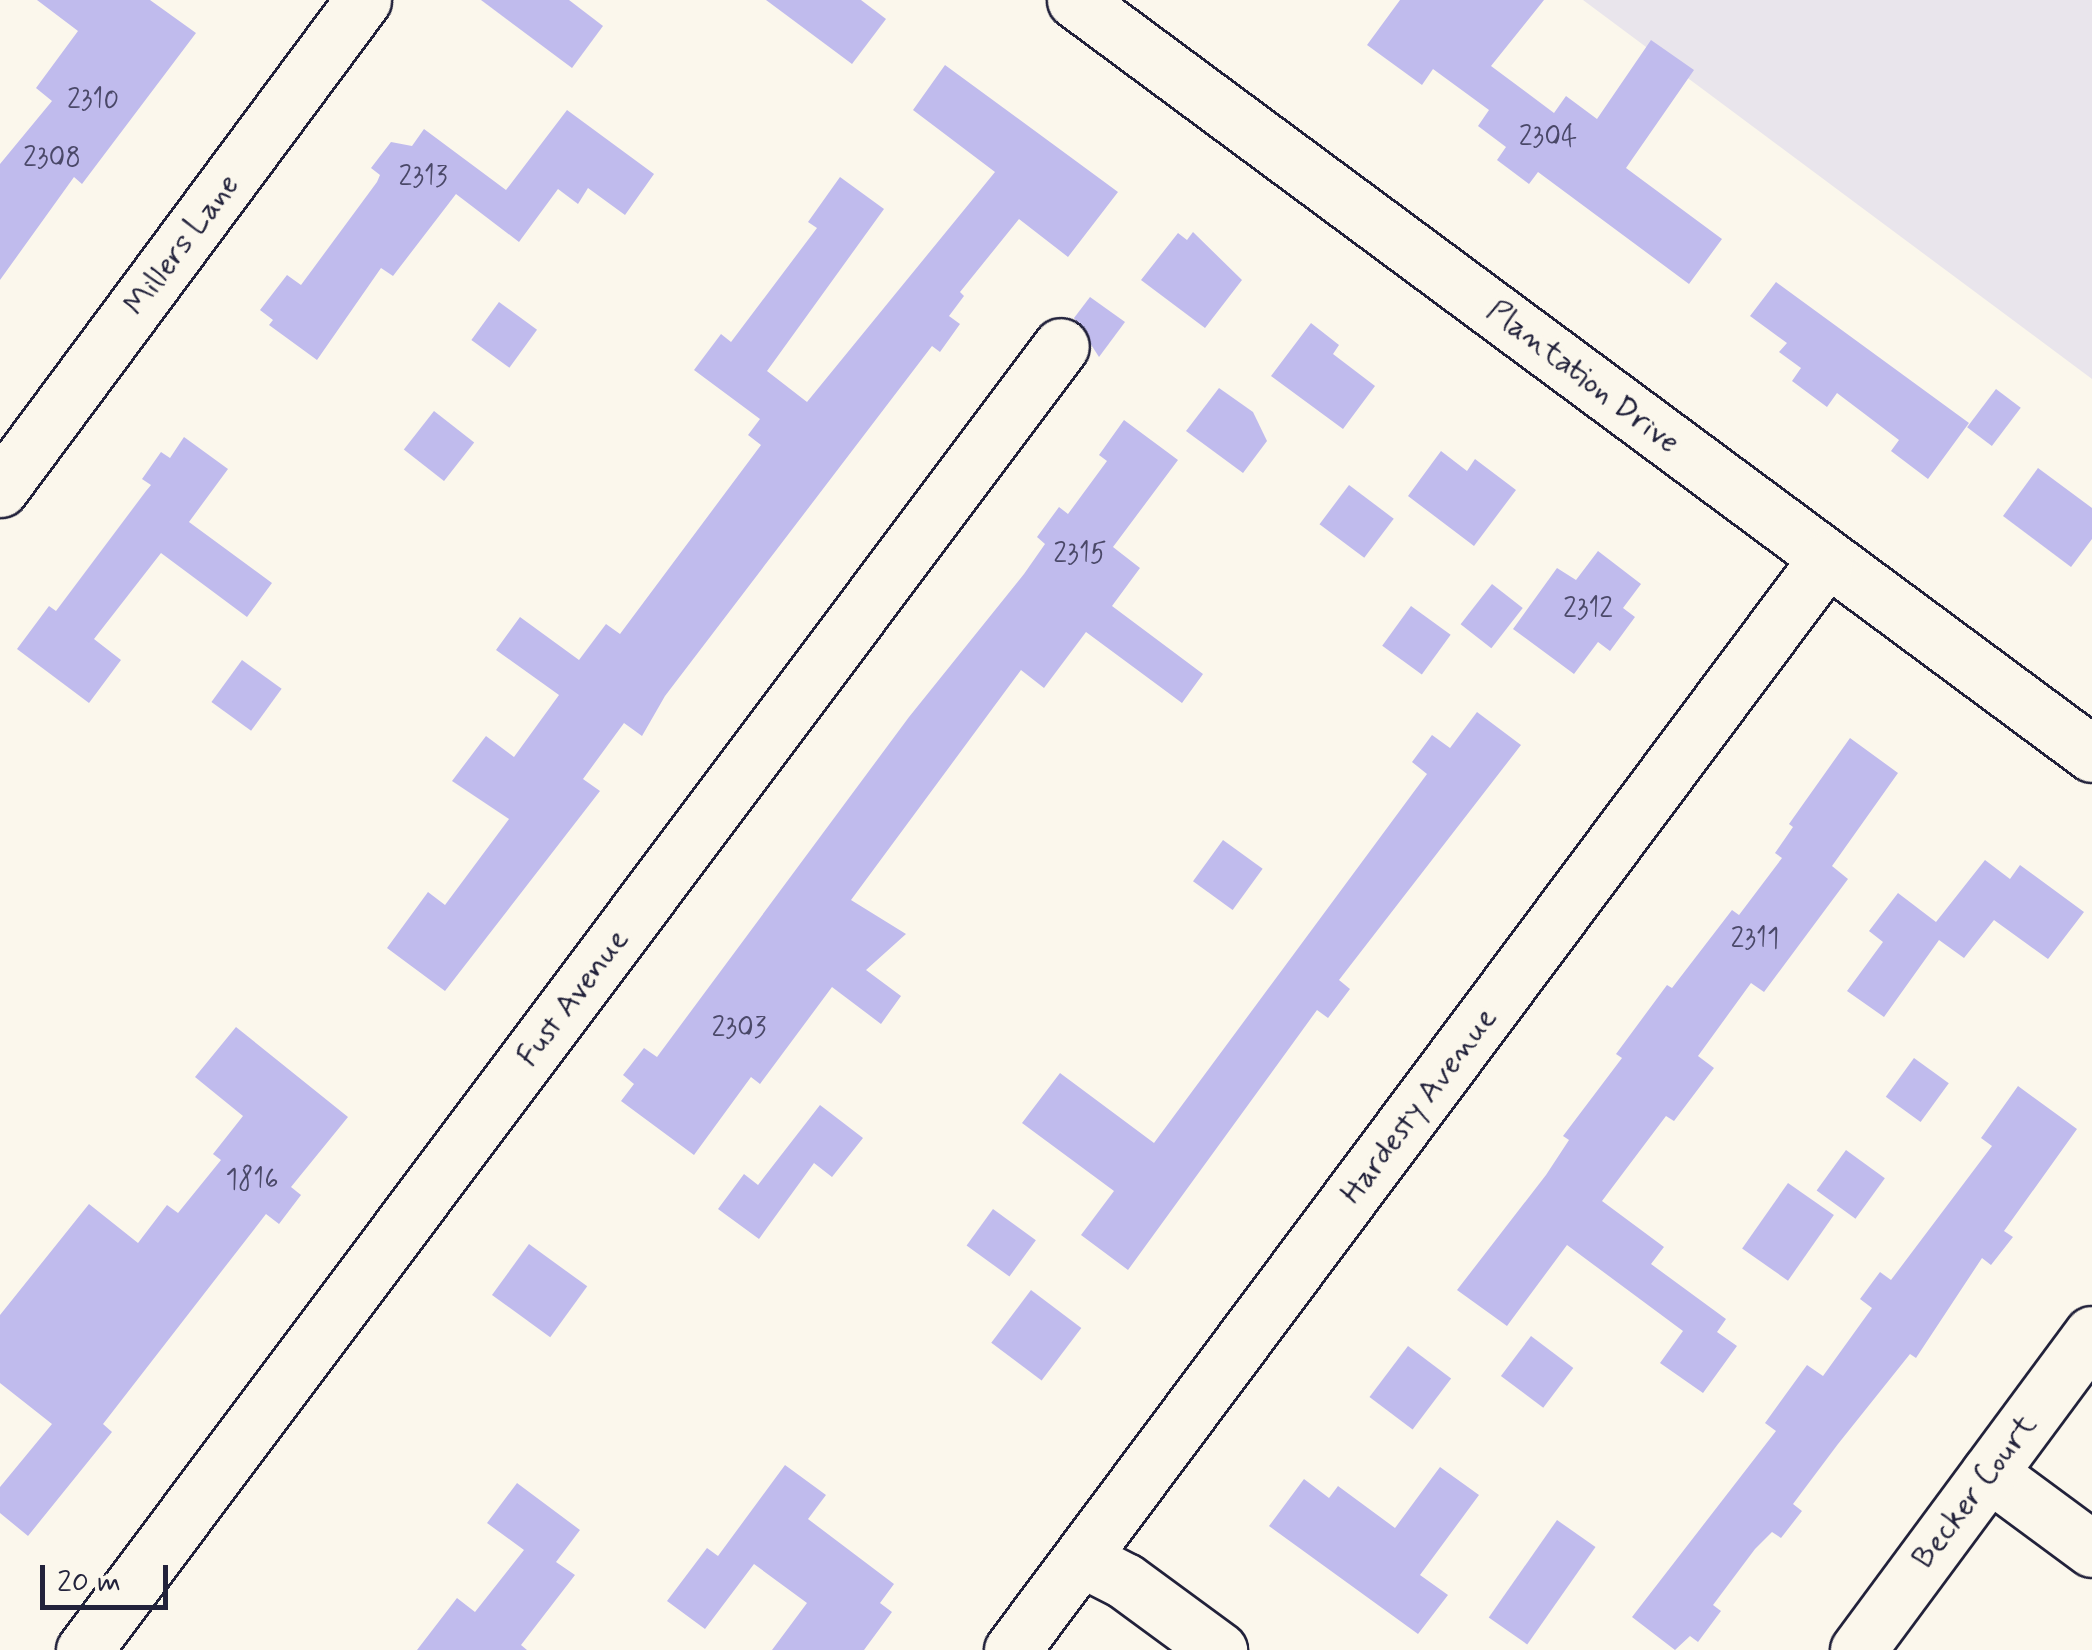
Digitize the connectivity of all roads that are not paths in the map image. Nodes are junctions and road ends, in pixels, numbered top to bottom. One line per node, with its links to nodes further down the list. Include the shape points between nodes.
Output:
1 (363, 0): 4 (street, Millers Lane)
2 (1074, 0): 5 (street, Plantation Drive)
3 (1061, 346): 11 (street, Fust Avenue)
4 (0, 490)
5 (1825, 561): 6 (street, Plantation Drive); 10 (street, Hardesty Avenue)
6 (2092, 754)
7 (2092, 1334): 8 (street, Becker Court)
8 (1990, 1473): 9 (street); 14 (street, Becker Court)
9 (2092, 1550)
10 (1082, 1558): 12 (street, Hardesty Avenue); 13 (street, via 1126,1581)
11 (84, 1650)
12 (1012, 1650)
13 (1219, 1650)
14 (1858, 1650)

